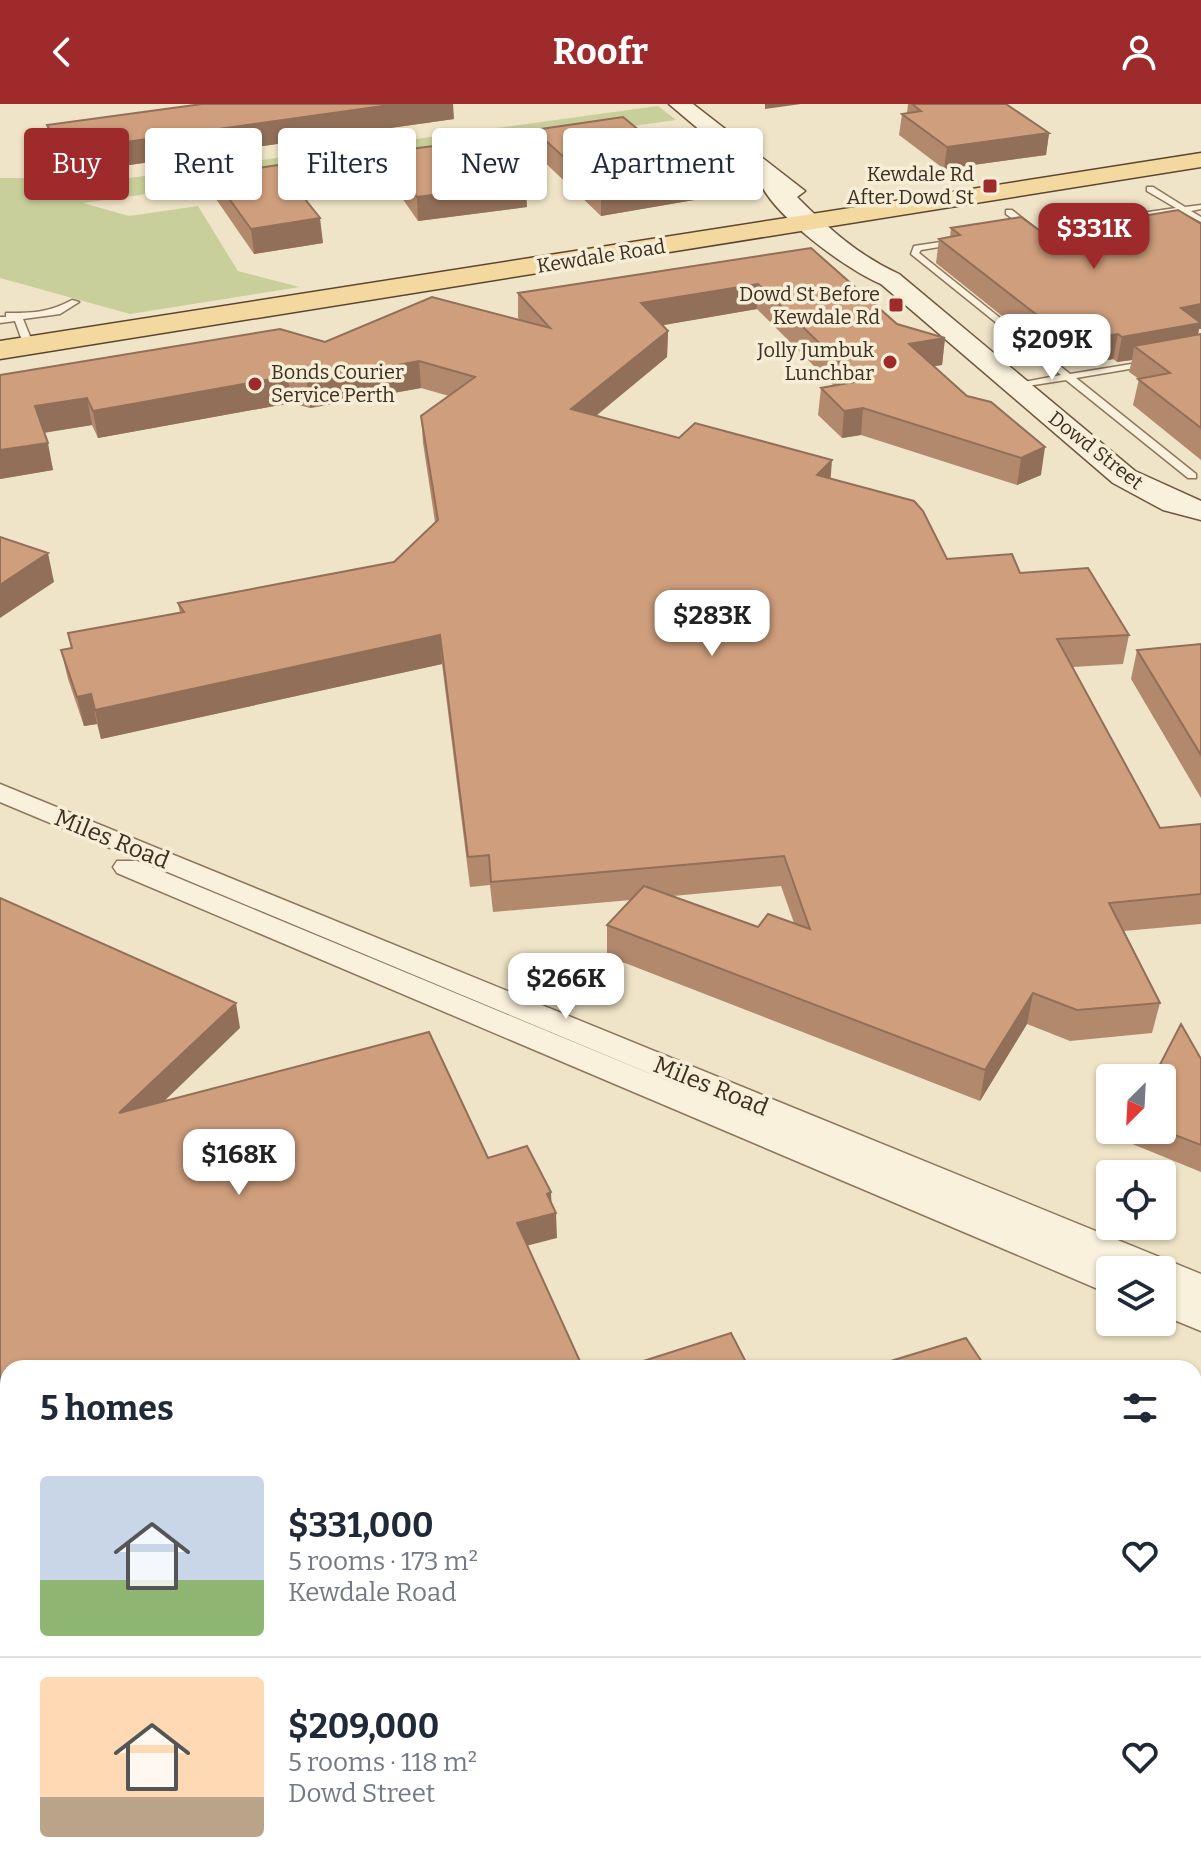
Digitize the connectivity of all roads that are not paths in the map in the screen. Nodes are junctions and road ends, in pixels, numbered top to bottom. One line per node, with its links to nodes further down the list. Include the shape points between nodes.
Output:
1 (680, 104): 4 (main road, Dowd Street, via 769,177 773,187)
2 (1197, 168): 3 (main road, Kewdale Road); 6 (main road, Kewdale Road)
3 (1150, 189): 7 (lane); 9 (main road, Kewdale Road)
4 (793, 198): 6 (main road); 10 (main road, Dowd Street); 12 (main road, via 777,217)
5 (1201, 207): 7 (lane)
6 (903, 209): 10 (main road, Kewdale Road)
7 (1183, 209): 8 (lane); 11 (lane, via 1107,220)
8 (1201, 220)
9 (1014, 221): 9 (lane, via 1036,230); 10 (main road, Kewdale Road)
10 (832, 230): 12 (main road, Kewdale Road); 19 (main road, Kewdale Road); 23 (main road, Dowd Street, via 870,272 890,279)
11 (1068, 232)
12 (721, 237): 19 (main road, Kewdale Road)
13 (960, 241): 22 (lane, via 917,248 915,254)
14 (75, 302): 16 (lane, via 57,312)
15 (0, 312): 16 (lane)
16 (18, 317): 17 (lane); 19 (lane)
17 (0, 320)
18 (0, 350): 19 (main road, Kewdale Road)
19 (33, 354): 21 (main road, Kewdale Road)
20 (1157, 361): 22 (lane)
21 (0, 368)
22 (1070, 377): 23 (lane); 24 (lane)
23 (1017, 386): 25 (main road, Dowd Street, via 1124,477)
24 (1192, 476)
25 (1201, 511)
26 (0, 792): 28 (street, Miles Road)
27 (0, 814): 29 (street, Miles Road)
28 (1122, 1256)
29 (1096, 1273)
30 (1176, 1279): 31 (street)
31 (1201, 1289)
32 (1176, 1306): 33 (street)
33 (1201, 1317)

